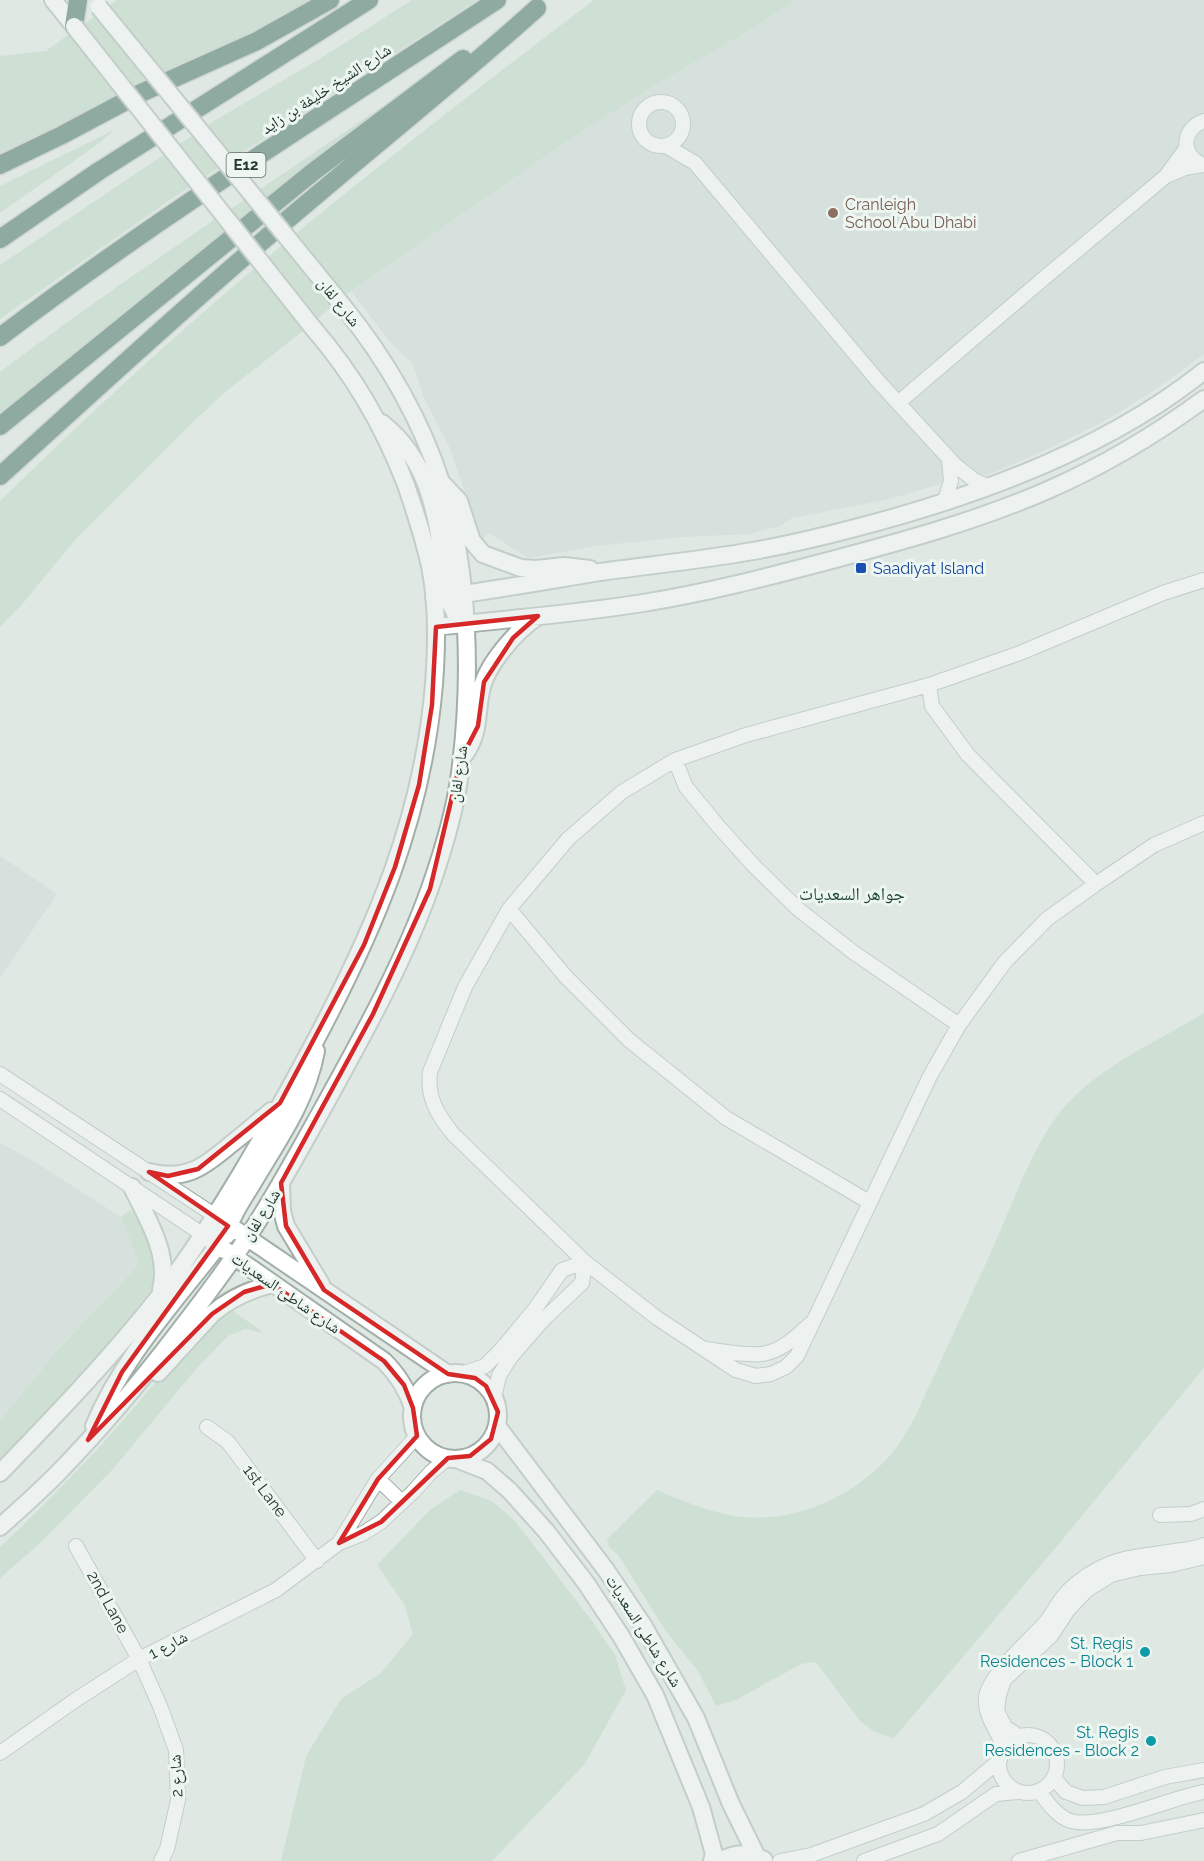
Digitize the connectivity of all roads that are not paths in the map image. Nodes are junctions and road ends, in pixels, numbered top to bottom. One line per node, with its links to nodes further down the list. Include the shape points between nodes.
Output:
1 (53, 0): 8 (street, شارع لفان)
2 (78, 0): 8 (highway)
3 (330, 0): 14 (highway, via 257,41 141,93)
4 (369, 0): 17 (highway, via 99,171)
5 (497, 0): 18 (highway, شارع الشيخ خليفة بن زايد / E12, via 197,198)
6 (96, 4): 27 (street, شارع لفان, bridge, via 365,334 396,381)
7 (543, 4): 24 (highway, via 313,172); 26 (highway, via 309,201)
8 (74, 26): 32 (street, شارع لفان, bridge, via 345,369 376,418 397,462 430,567)
9 (1204, 121): 12 (street, via 1188,134)
10 (683, 125): 11 (street, via 681,135); 11 (street, via 680,112 667,103 659,102 645,109 640,131 651,143); 13 (street)
11 (666, 146): 13 (street)
12 (1187, 147): 15 (street, via 1193,159); 16 (street)
13 (695, 163): 22 (street)
14 (0, 165)
15 (1204, 165): 16 (street)
16 (1166, 176): 22 (street)
17 (0, 239)
18 (0, 337)
19 (1204, 371): 28 (street, via 1098,438)
20 (1204, 388): 23 (street)
21 (1204, 399): 23 (street)
22 (898, 403): 25 (street)
23 (1180, 416): 33 (street, via 1122,453 1048,490 916,537 713,590)
24 (0, 426)
25 (949, 459): 28 (street); 29 (street, via 951,481)
26 (0, 476)
27 (441, 482): 30 (street, via 459,501 472,541 488,557 521,568 574,566); 32 (street, شارع لفان, via 453,530)
28 (989, 487): 29 (street)
29 (944, 502): 30 (street, via 786,545)
30 (600, 573): 32 (street)
31 (1204, 580): 36 (street, via 1163,592 1020,653)
32 (449, 597): 34 (street, شارع لفان); 34 (street, via 446,606); 35 (street, شارع لفان)
33 (538, 616): 34 (street); 37 (street, via 513,638 487,677 481,693 478,726)
34 (461, 625): 35 (street); 37 (street, شارع لفان, via 465,704); 39 (street, via 450,772)
35 (436, 627): 44 (street, شارع لفان, via 432,705 409,824 364,945)
36 (929, 685): 38 (street, via 746,735); 41 (street, via 932,706 968,755)
37 (461, 759): 39 (street, شارع لفان)
38 (675, 760): 42 (street, via 622,792 568,839); 43 (street, via 686,787 718,826 798,909)
39 (454, 804): 49 (street, شارع لفان, via 430,889 405,948)
40 (1204, 823): 41 (street, via 1154,845)
41 (1096, 884): 43 (street, via 1047,919 1005,962)
42 (509, 909): 51 (street, via 566,977 629,1040 726,1118); 58 (street, via 465,987 430,1072 431,1100 453,1134)
43 (958, 1025): 51 (street)
44 (318, 1034): 47 (street, شارع لفان); 53 (street, via 312,1072 298,1107)
45 (0, 1074): 48 (street)
46 (0, 1099): 50 (street)
47 (280, 1103): 48 (street, via 198,1169 168,1176); 52 (street, شارع لفان)
48 (149, 1172): 52 (street)
49 (281, 1183): 55 (street, شارع لفان); 60 (street, via 286,1226)
50 (132, 1187): 54 (street); 61 (street, via 162,1255)
51 (869, 1202): 62 (street)
52 (214, 1215): 53 (street, شارع شاطئ السعديات); 54 (street, شارع لفان); 56 (street, via 220,1227)
53 (229, 1226): 55 (street, شارع شاطئ السعديات); 57 (street, via 226,1239)
54 (202, 1234): 56 (street, شارع شاطئ السعديات); 61 (street, شارع لفان)
55 (247, 1238): 57 (street, شارع لفان); 60 (street, شارع شاطئ السعديات)
56 (217, 1245): 57 (street, شارع شاطئ السعديات); 71 (street, via 122,1372)
57 (234, 1258): 59 (street, شارع شاطئ السعديات); 67 (street, شارع لفان)
58 (585, 1262): 63 (street); 64 (street, via 562,1270 535,1309 484,1366); 65 (street, via 582,1283 510,1358 499,1376)
59 (273, 1284): 66 (street, شارع شاطئ السعديات, via 384,1362 404,1385); 67 (street, via 244,1292 221,1305 155,1376)
60 (324, 1290): 64 (street, شارع شاطئ السعديات)
61 (159, 1296): 73 (street, شارع لفان, via 84,1386)
62 (815, 1319): 63 (street, via 791,1341 767,1353); 63 (street, via 796,1356 786,1367 771,1374 756,1376 736,1370)
63 (704, 1349)
64 (455, 1374): 65 (street, via 475,1378); 66 (street, via 426,1385)
65 (494, 1398): 68 (street)
66 (413, 1408): 70 (street)
67 (110, 1416): 71 (street, شارع لفان)
68 (496, 1426): 72 (street, via 482,1449); 94 (street, شارع شاطئ السعديات, via 643,1625 696,1718 731,1804)
69 (207, 1427): 83 (street, 1st Lane, via 228,1442)
70 (417, 1436): 72 (street, via 435,1454); 74 (street, شارع 1)
71 (88, 1440): 78 (street, شارع لفان)
72 (452, 1459): 75 (street, شارع 1, via 430,1472); 96 (street, شارع شاطئ السعديات, via 486,1471 510,1491 586,1583 621,1636 655,1695 701,1807 714,1854)
73 (0, 1473)
74 (378, 1479): 75 (street); 79 (street, شارع 1)
75 (402, 1502): 79 (street, شارع 1, via 381,1522)
76 (1204, 1509): 77 (street, via 1191,1514)
77 (1160, 1515)
78 (0, 1527)
79 (339, 1543): 83 (street, شارع 1)
80 (1204, 1545): 87 (street, via 1110,1564 1090,1573 1067,1592 1048,1620 989,1685 987,1712)
81 (76, 1546): 84 (street, 2nd Lane)
82 (1204, 1557): 85 (street, via 1111,1575 1087,1590 1050,1636 1004,1680 997,1711 1005,1727)
83 (317, 1561): 84 (street, شارع 1, via 276,1590)
84 (140, 1659): 86 (street, شارع 1); 95 (street, شارع 2, via 176,1750 178,1800)
85 (1020, 1737): 87 (street, via 1011,1741); 89 (street, via 1029,1735 1047,1742 1057,1759)
86 (0, 1753)
87 (1002, 1754): 91 (street, via 1002,1776); 98 (street, via 962,1792 924,1814 811,1856)
88 (1204, 1770): 89 (street, via 1093,1798 1066,1792)
89 (1054, 1778): 90 (street)
90 (1039, 1791): 91 (street); 92 (street, via 1058,1814 1071,1822 1094,1822)
91 (1019, 1792): 99 (street, via 996,1794 938,1834)
92 (1204, 1792)
93 (1204, 1820): 100 (street, via 1141,1833 1117,1833)
94 (761, 1859): 97 (street, via 746,1854)
95 (161, 1861)
96 (712, 1861)
97 (721, 1861)
98 (780, 1861)
99 (864, 1861)
100 (1019, 1861)

